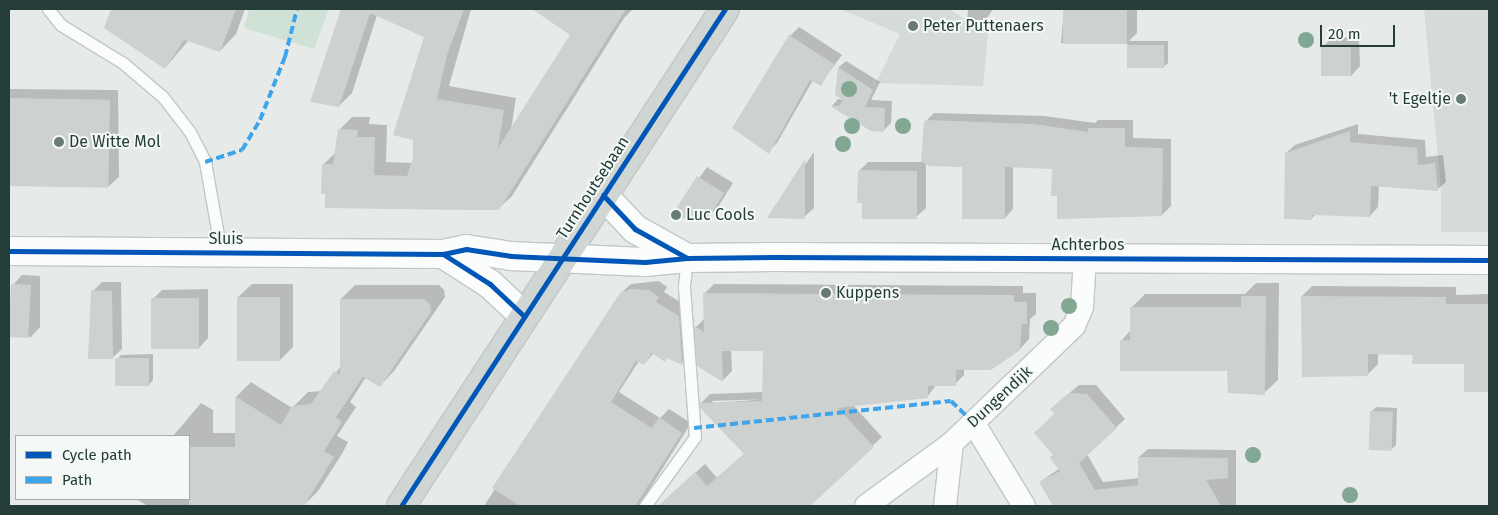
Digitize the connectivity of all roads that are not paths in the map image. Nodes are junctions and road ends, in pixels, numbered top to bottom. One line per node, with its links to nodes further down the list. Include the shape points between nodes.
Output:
1 (48, 9): 5 (lane, via 61,25 123,63 163,97 190,132 205,162)
2 (725, 9): 3 (main road, Turnhoutsebaan)
3 (603, 195): 7 (main road, Turnhoutsebaan); 8 (street, Achterbos, via 635,229)
4 (9, 251): 5 (street, Sluis)
5 (221, 252): 6 (street, Sluis)
6 (443, 254): 7 (street, Sluis, via 466,249 511,256); 11 (street, via 490,284)
7 (564, 256): 8 (street, Achterbos, via 645,262); 11 (main road, Turnhoutsebaan)
8 (687, 258): 9 (street, Achterbos); 15 (lane, via 684,286 695,438)
9 (1085, 258): 10 (street, Achterbos); 12 (street, Dungendijk, via 1082,307 1074,326)
10 (1489, 260)
11 (524, 316): 14 (main road, Turnhoutsebaan)
12 (973, 422): 13 (street, Dungendijk); 18 (street)
13 (952, 443): 16 (street, Dungendijk); 17 (street)
14 (401, 506)
15 (645, 506)
16 (866, 506)
17 (945, 506)
18 (1024, 506)

